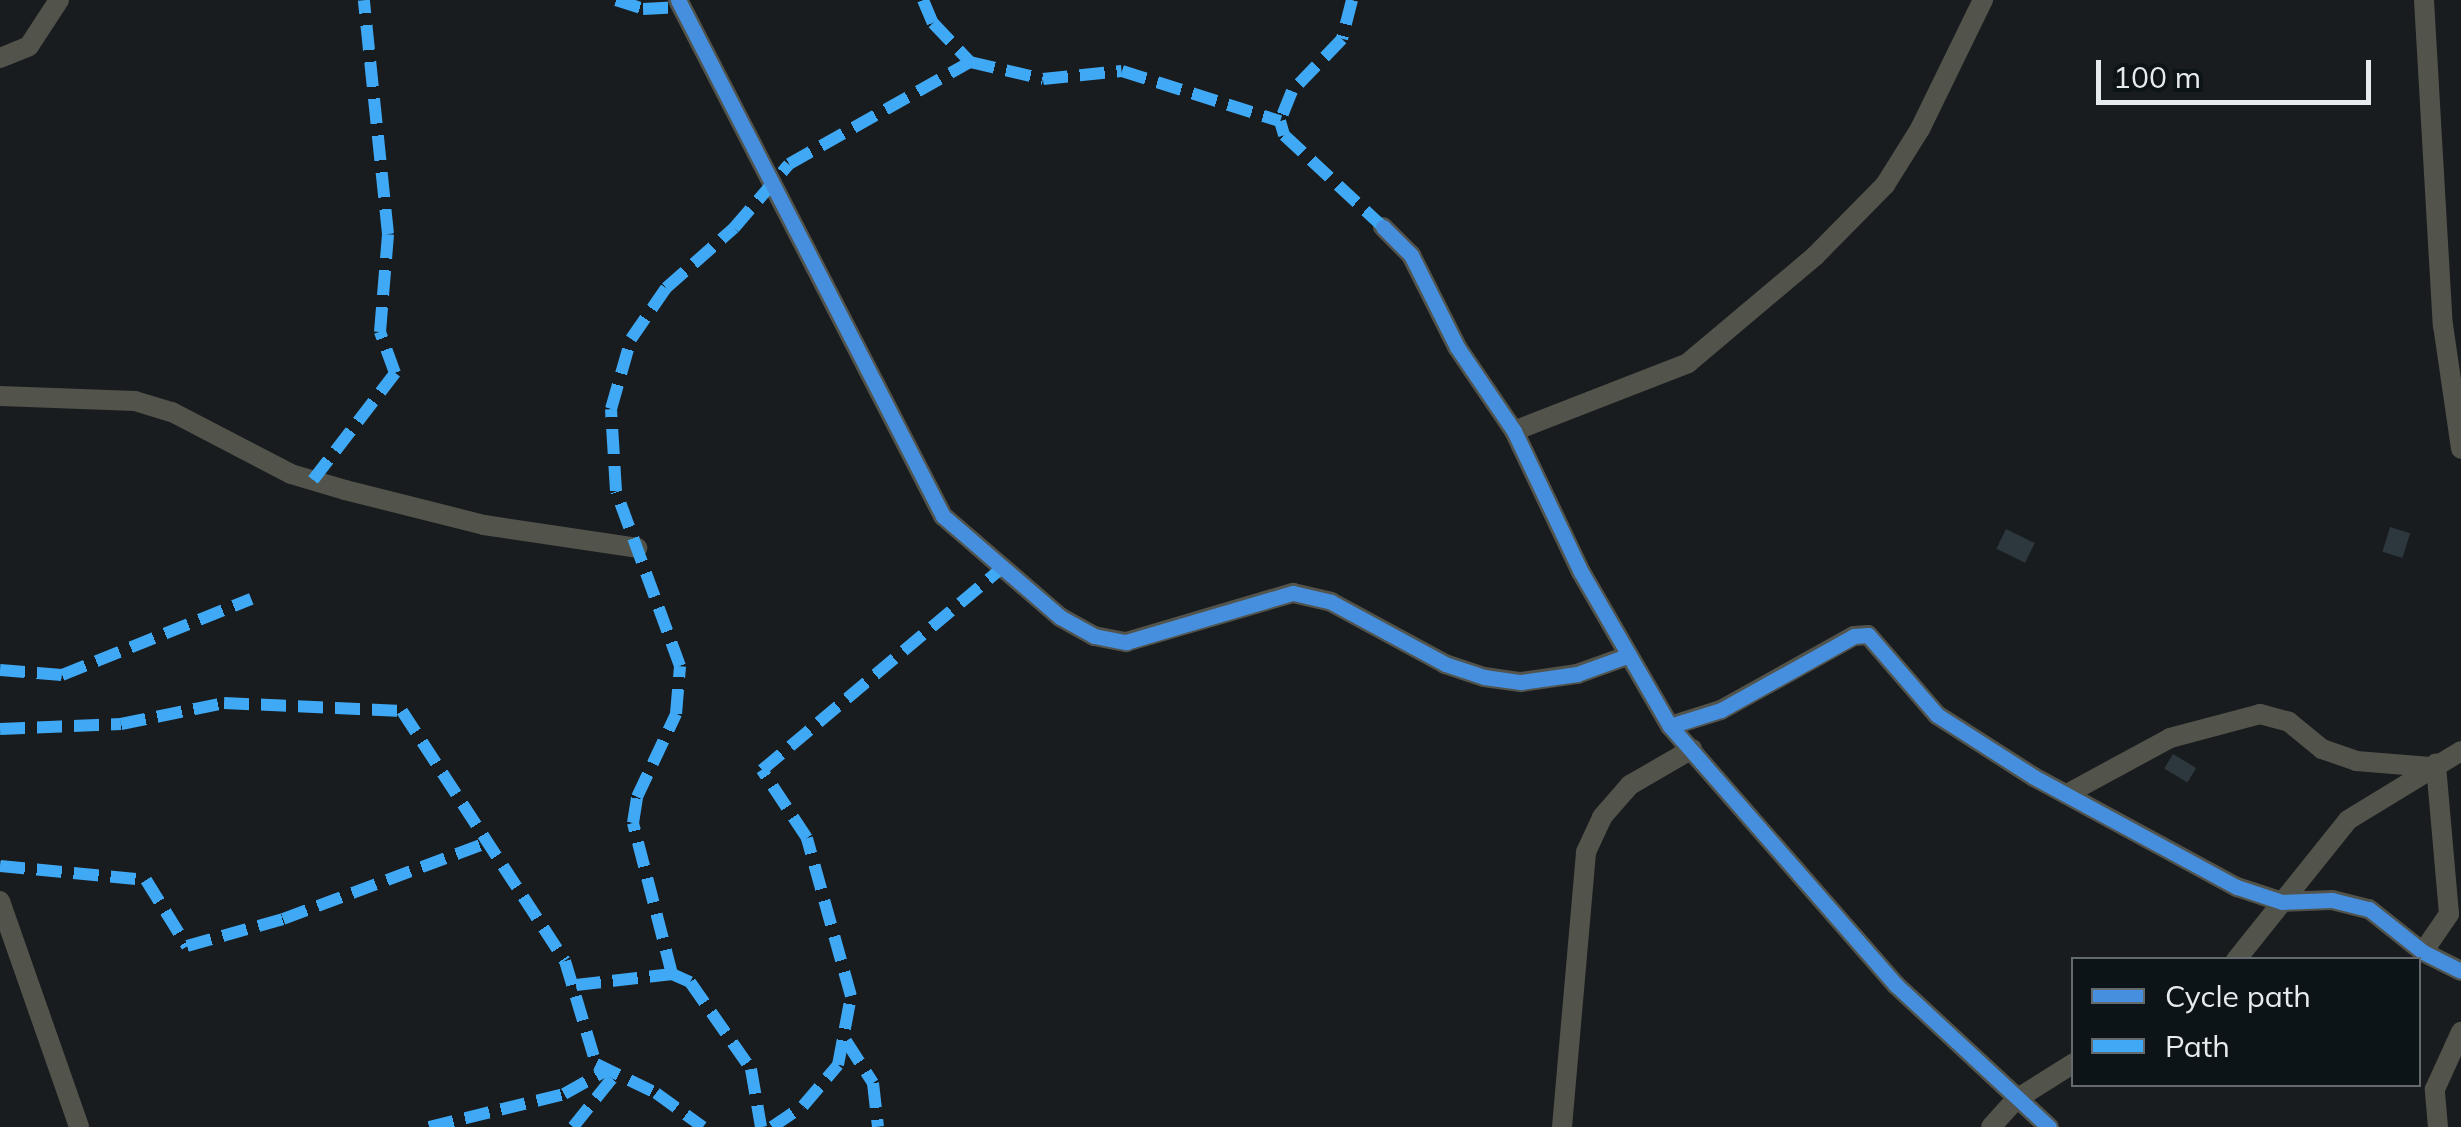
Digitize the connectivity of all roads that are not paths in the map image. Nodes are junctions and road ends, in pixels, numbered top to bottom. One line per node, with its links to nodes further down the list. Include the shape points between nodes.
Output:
1 (58, 0): 5 (street, via 29,46)
2 (678, 0): 11 (street, via 943,516 1060,617 1094,636 1126,642 1293,593 1331,602 1444,664 1484,677 1522,682 1577,674)
3 (1984, 0): 8 (street, via 1885,184 1815,256 1688,363)
4 (2424, 0): 9 (street, via 2443,326)
5 (0, 58)
6 (1384, 227): 8 (street, via 1412,255 1457,347)
7 (0, 396): 10 (street, via 135,401 172,412 291,474 484,524)
8 (1514, 431): 11 (street)
9 (2461, 449)
10 (637, 548)
11 (1627, 656): 12 (street)
12 (1670, 726): 13 (street); 16 (street, via 1721,710 1854,636 1868,635 1937,715)
13 (1692, 749): 24 (street, via 1896,985); 26 (street, via 1630,785 1602,818 1586,852)
14 (2461, 751): 15 (street)
15 (2434, 765): 16 (street, via 2356,761 2322,749 2288,722 2260,714 2170,738); 18 (street, via 2348,820); 19 (street, via 2449,914)
16 (2066, 794): 18 (street, via 2237,887)
17 (0, 901): 25 (street)
18 (2282, 902): 19 (street, via 2332,900 2369,909); 20 (street)
19 (2423, 952): 21 (street)
20 (2238, 957)
21 (2461, 970)
22 (2461, 1032): 29 (street, via 2436,1088)
23 (2071, 1065): 24 (street)
24 (2015, 1100): 27 (street); 28 (street)
25 (80, 1127)
26 (1562, 1127)
27 (1991, 1127)
28 (2049, 1127)
29 (2438, 1127)

